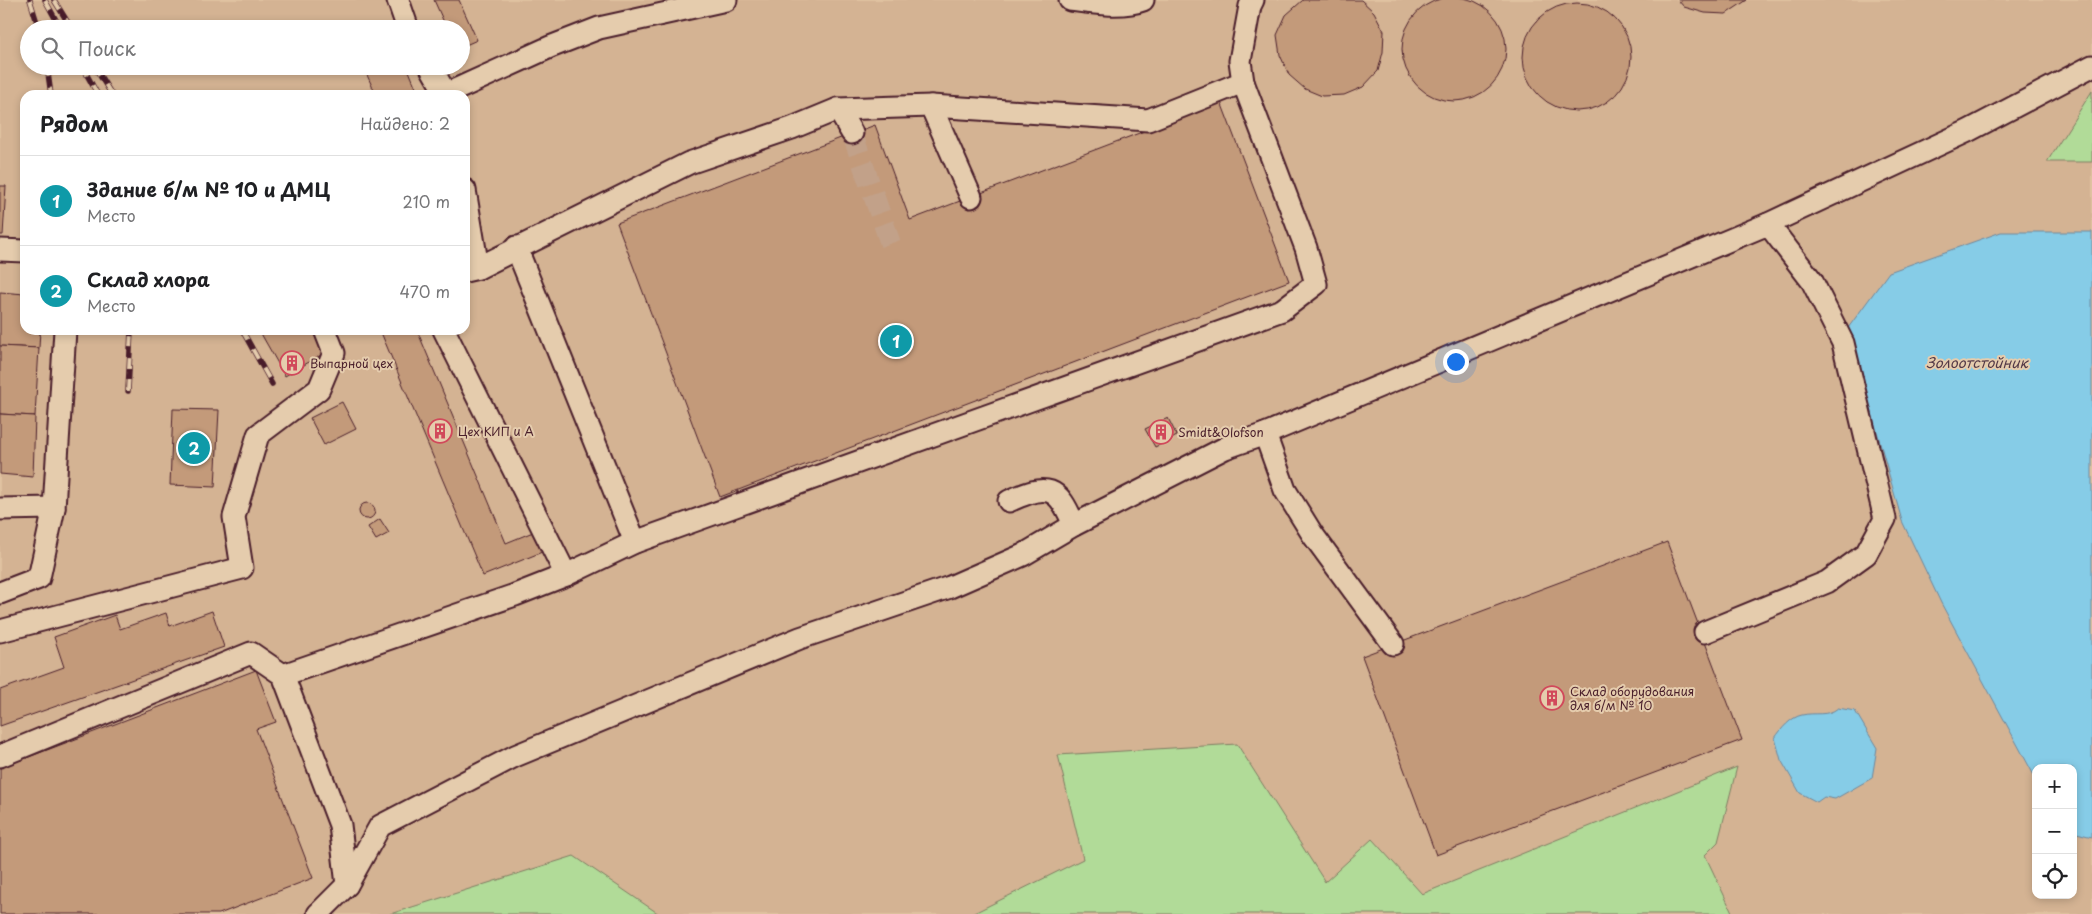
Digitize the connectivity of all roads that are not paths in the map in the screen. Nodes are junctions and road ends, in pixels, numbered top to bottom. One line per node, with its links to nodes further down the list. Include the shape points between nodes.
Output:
1 (398, 0): 6 (lane)
2 (726, 0): 11 (lane, via 598,28)
3 (1070, 0): 4 (lane, via 1093,3)
4 (1144, 0)
5 (1253, 0): 9 (lane, via 1240,61)
6 (405, 20)
7 (2092, 66): 16 (lane, via 1968,131)
8 (435, 75): 10 (lane)
9 (1243, 82): 12 (lane, via 1148,120); 30 (lane, via 1306,248 1316,284 1282,310)
10 (442, 90)
11 (456, 90)
12 (931, 106): 13 (lane); 15 (lane)
13 (838, 109): 14 (lane); 18 (lane, via 690,163)
14 (852, 134)
15 (971, 197)
16 (1768, 224): 25 (lane); 34 (lane, via 1812,281 1843,343 1886,519 1866,554 1827,582)
17 (470, 247): 21 (lane)
18 (516, 247): 21 (lane); 30 (lane)
19 (0, 250): 20 (lane)
20 (20, 251)
21 (472, 270)
22 (65, 335): 27 (lane)
23 (327, 335): 33 (lane, via 334,353 319,389 258,435 234,517 242,568)
24 (446, 335): 31 (lane)
25 (1266, 434): 29 (lane, via 1224,448); 35 (lane, via 1284,490)
26 (1010, 501): 29 (lane, via 1042,490 1056,493 1065,503)
27 (54, 508): 28 (lane); 32 (lane, via 39,578)
28 (0, 509)
29 (1074, 525): 38 (lane, via 1023,555 950,587 800,638 515,756 380,826)
30 (635, 542): 31 (lane)
31 (566, 575): 36 (lane)
32 (0, 593)
33 (0, 632)
34 (1705, 632)
35 (1393, 644)
36 (283, 675): 37 (lane, via 252,653); 38 (lane, via 340,824)
37 (0, 756)
38 (347, 884): 39 (lane)
39 (318, 914)

